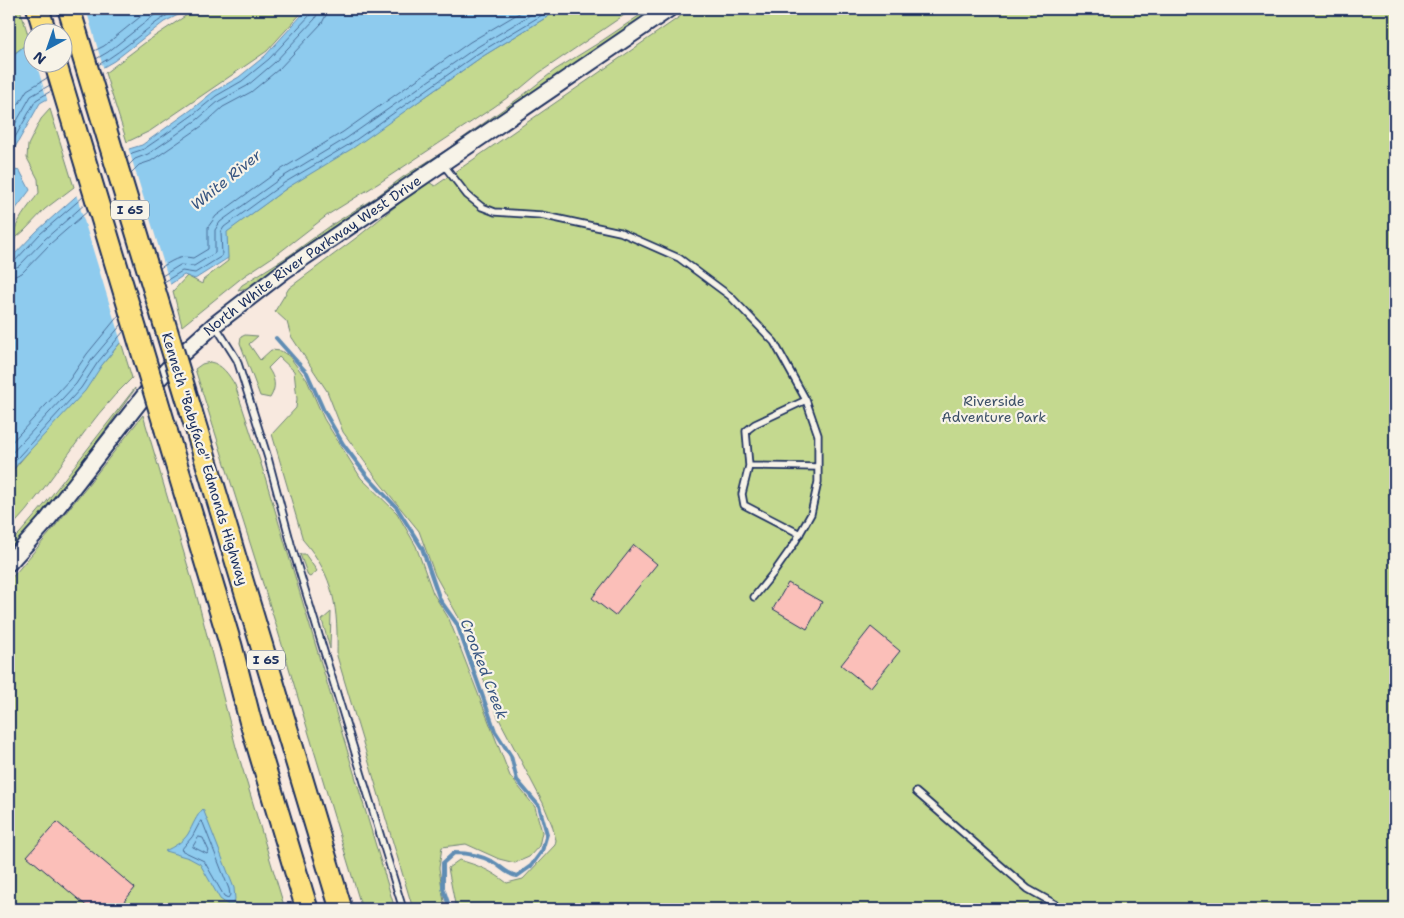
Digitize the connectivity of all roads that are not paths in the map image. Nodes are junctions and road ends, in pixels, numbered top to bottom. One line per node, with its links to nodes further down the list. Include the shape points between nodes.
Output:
1 (38, 9): 4 (highway)
2 (69, 9): 16 (highway, Kenneth "Babyface" Edmonds Highway / I 65, bridge)
3 (669, 9): 6 (street, North White River Parkway West Drive)
4 (43, 22)
5 (57, 72): 15 (highway, Kenneth "Babyface" Edmonds Highway / I 65, bridge)
6 (443, 164): 7 (street, North White River Parkway West Drive, via 284,271); 8 (lane, via 482,207 495,212 541,215 620,232 679,258 730,296 774,342)
7 (214, 324): 12 (street, North White River Parkway West Drive, via 151,387 45,523); 17 (lane, via 237,360)
8 (806, 400): 9 (lane, via 746,431); 10 (lane, via 818,436)
9 (749, 466): 10 (lane); 11 (lane, via 742,494 744,505)
10 (818, 467): 11 (lane, via 811,514)
11 (800, 534): 13 (lane)
12 (9, 563)
13 (754, 597)
14 (916, 792): 18 (lane, via 1028,889)
15 (307, 909)
16 (341, 909)
17 (403, 909)
18 (1064, 909)

